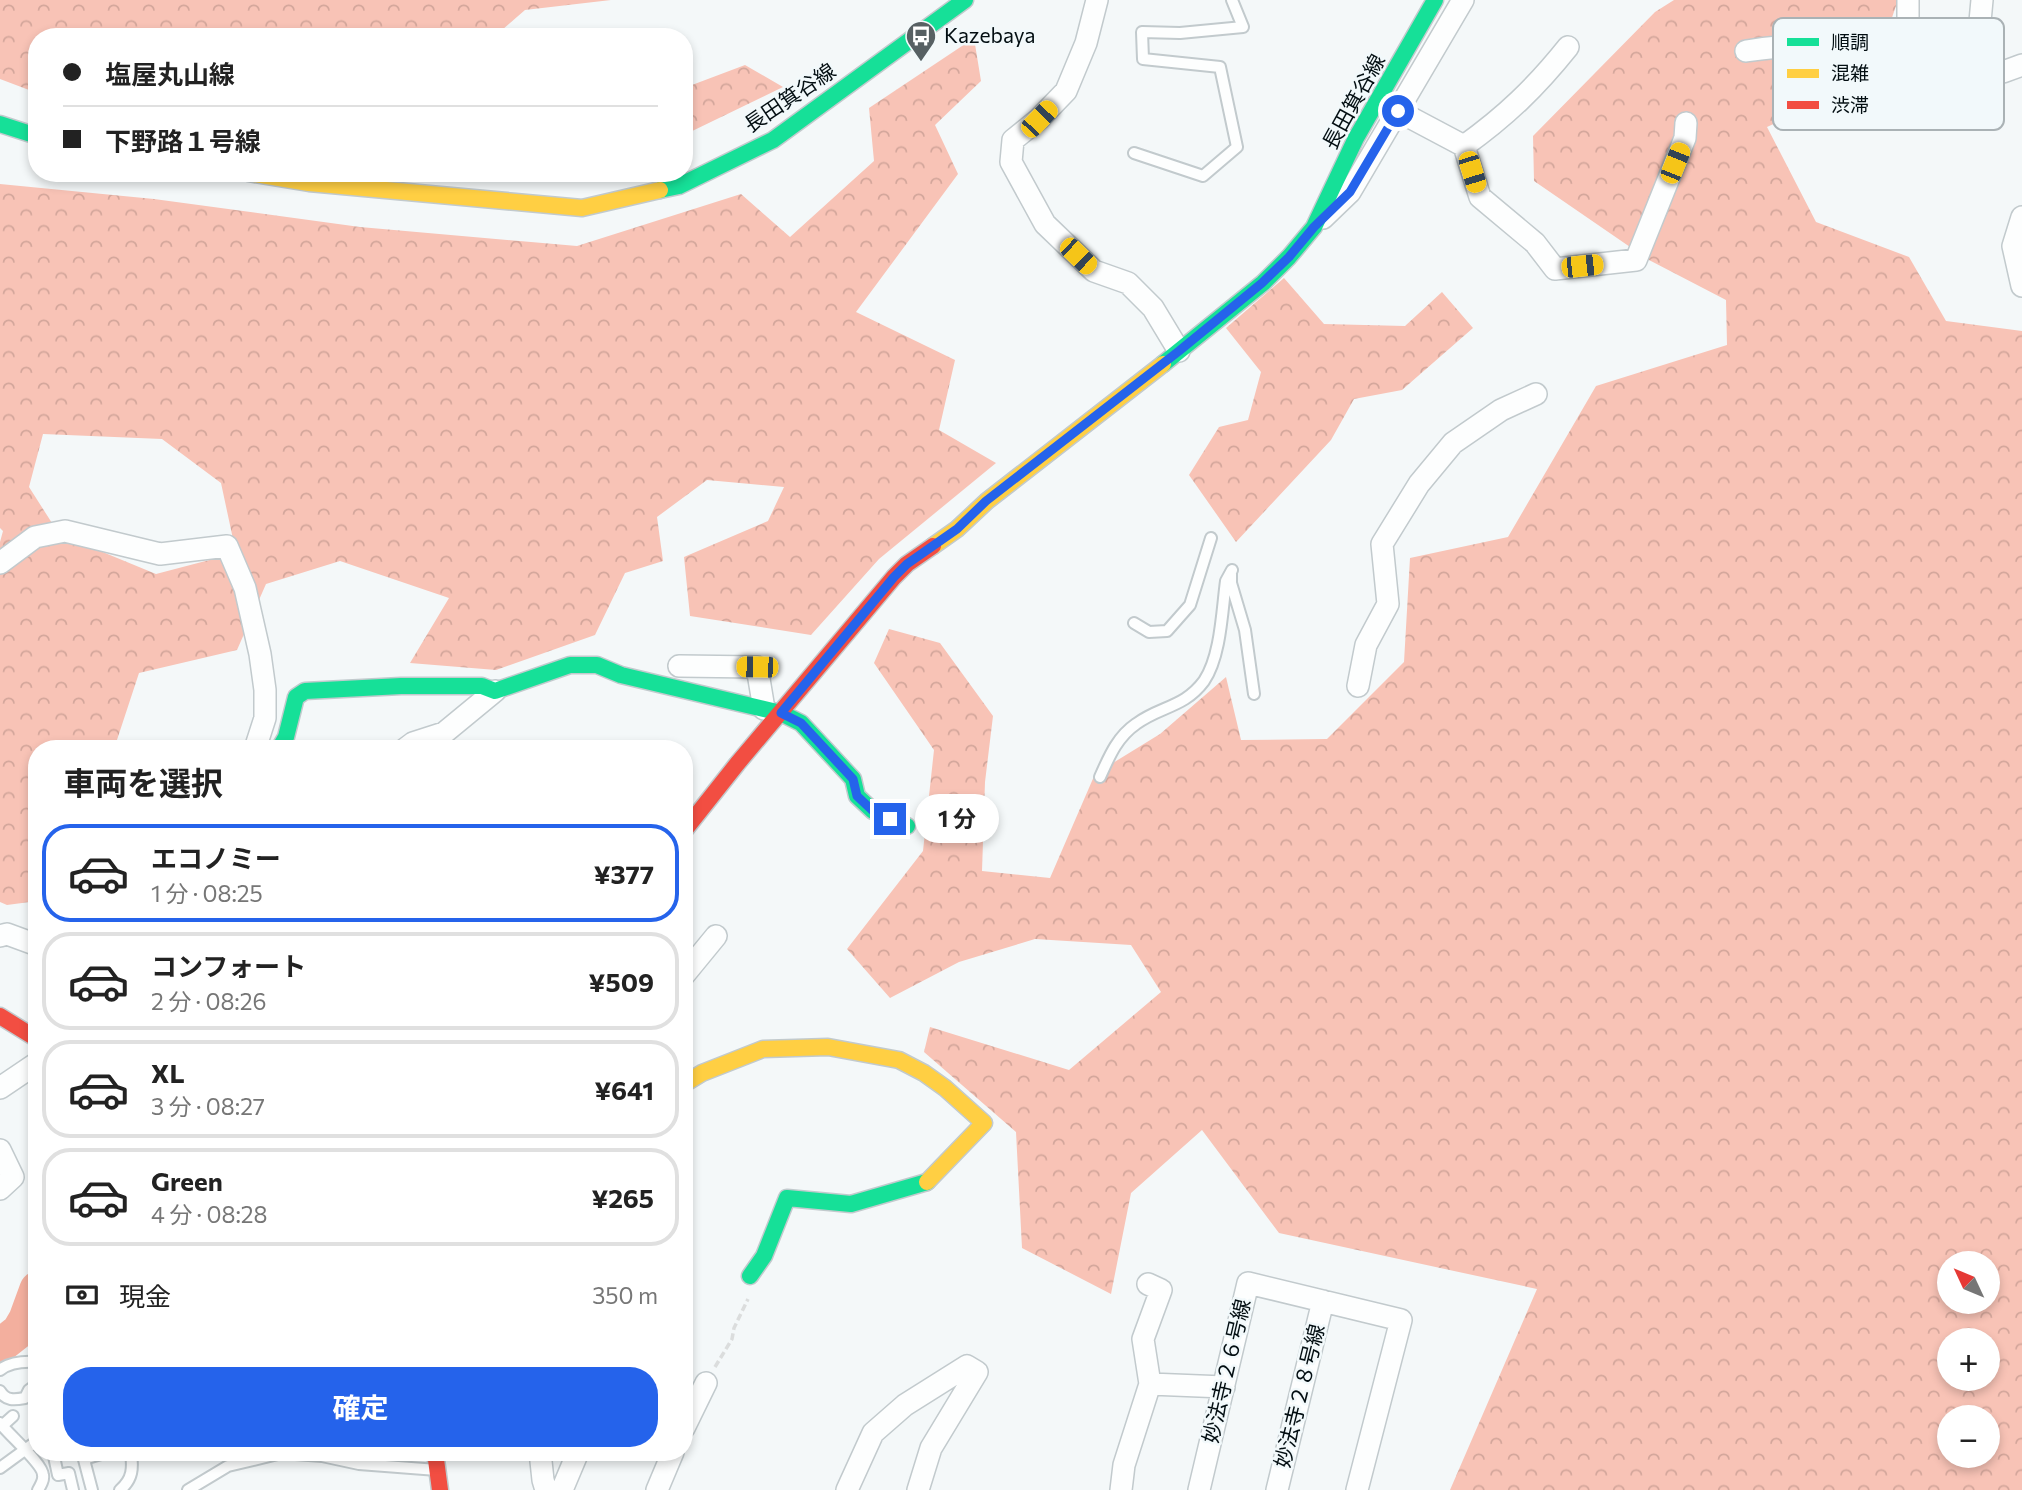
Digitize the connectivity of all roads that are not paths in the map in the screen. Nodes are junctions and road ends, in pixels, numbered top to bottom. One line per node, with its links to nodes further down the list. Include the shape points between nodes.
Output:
1 (965, 0): 21 (street, 長田箕谷線, via 773,140)
2 (1097, 0): 27 (street, via 1066,91 1013,140 1011,162 1045,224 1094,271 1128,283 1153,309)
3 (1232, 0): 20 (lane, via 1242,27 1142,32 1143,59 1220,67 1237,147 1203,176)
4 (1435, 0): 25 (street, 長田箕谷線, via 1356,138)
5 (1463, 0): 15 (street)
6 (1908, 0): 8 (street)
7 (1982, 0): 9 (street)
8 (1908, 18)
9 (1980, 18)
10 (1773, 39): 12 (street)
11 (1568, 47): 19 (street, via 1508,112)
12 (1746, 51)
13 (2022, 65): 14 (street)
14 (2004, 72)
15 (1398, 111): 19 (street); 25 (street, via 1350,192)
16 (1686, 123): 19 (street, via 1685,138 1636,260 1555,269 1535,243 1480,197)
17 (0, 124): 18 (street)
18 (28, 133)
19 (1464, 146)
20 (1134, 153)
21 (693, 179)
22 (304, 182): 23 (street, 長田箕谷線, via 582,208)
23 (687, 182)
24 (2022, 217): 26 (street, via 2013,246)
25 (1314, 227): 27 (street, 長田箕谷線, via 1262,283)
26 (2022, 286)
27 (1179, 351): 36 (street, 長田箕谷線, via 907,564)
28 (1536, 394): 33 (street, via 1501,410 1453,443 1419,484 1382,544 1388,604 1366,645)
29 (1211, 538): 31 (lane, via 1190,605 1167,632 1149,632)
30 (0, 564): 37 (street, via 35,537 65,531 160,554 227,547 245,588 260,654 265,718)
31 (1134, 623)
32 (679, 667): 36 (street, via 757,667)
33 (1358, 686)
34 (495, 691): 36 (street, via 570,665 597,666); 38 (street, via 482,686 305,691 296,697); 39 (street, via 444,733)
35 (1254, 694): 40 (lane, via 1231,570 1215,656 1205,680 1186,699 1136,723 1117,742)
36 (772, 711): 41 (street, 長田箕谷線); 42 (street, via 801,723 853,779 857,796 873,811)
37 (259, 740)
38 (284, 740)
39 (422, 740)
40 (1100, 776)
41 (693, 820)
42 (907, 826)
43 (0, 936): 45 (street)
44 (716, 936): 46 (street)
45 (28, 942)
46 (693, 964)
47 (1, 1015): 48 (street)
48 (28, 1033)
49 (28, 1069): 51 (street)
50 (693, 1078): 54 (street, via 763,1049 828,1048 899,1060 945,1088 984,1123 926,1184 851,1204 787,1198 764,1256)
51 (0, 1088)
52 (0, 1150): 53 (street, via 13,1177)
53 (0, 1189)
54 (750, 1276)
55 (1148, 1284): 60 (street, via 1161,1290 1143,1339)
56 (1324, 1301): 61 (street, 妙法寺２６号線, via 1248,1283); 95 (street, 妙法寺２８号線); 96 (street, 妙法寺２６号線, via 1401,1320)
57 (28, 1361): 58 (lane)
58 (0, 1370)
59 (706, 1383): 64 (street)
60 (1150, 1384): 61 (street); 93 (street, via 1124,1465)
61 (1224, 1387): 94 (street, 妙法寺２６号線)
62 (0, 1391): 63 (lane, via 15,1400 25,1398)
63 (28, 1392)
64 (693, 1408)
65 (13, 1416): 66 (lane)
66 (1, 1425): 68 (lane)
67 (28, 1447): 68 (lane)
68 (24, 1449): 69 (lane); 80 (lane)
69 (28, 1453)
70 (36, 1461): 82 (lane, via 44,1477)
71 (54, 1461): 83 (lane, via 58,1475 69,1473)
72 (84, 1461): 84 (lane)
73 (132, 1461): 85 (lane, via 128,1483)
74 (249, 1461): 86 (lane, via 228,1466)
75 (345, 1461): 81 (lane)
76 (436, 1461): 81 (street)
77 (541, 1461): 88 (street)
78 (574, 1461): 89 (street)
79 (670, 1461): 90 (street)
80 (0, 1468)
81 (437, 1470): 87 (street)
82 (37, 1490)
83 (74, 1490)
84 (92, 1490)
85 (120, 1490)
86 (188, 1490)
87 (440, 1490)
88 (546, 1490)
89 (562, 1490)
90 (657, 1490)
91 (847, 1490): 92 (street, via 873,1433 905,1405 967,1366 977,1372 931,1448)
92 (918, 1490)
93 (1121, 1490)
94 (1199, 1490)
95 (1277, 1490)
96 (1357, 1490)

